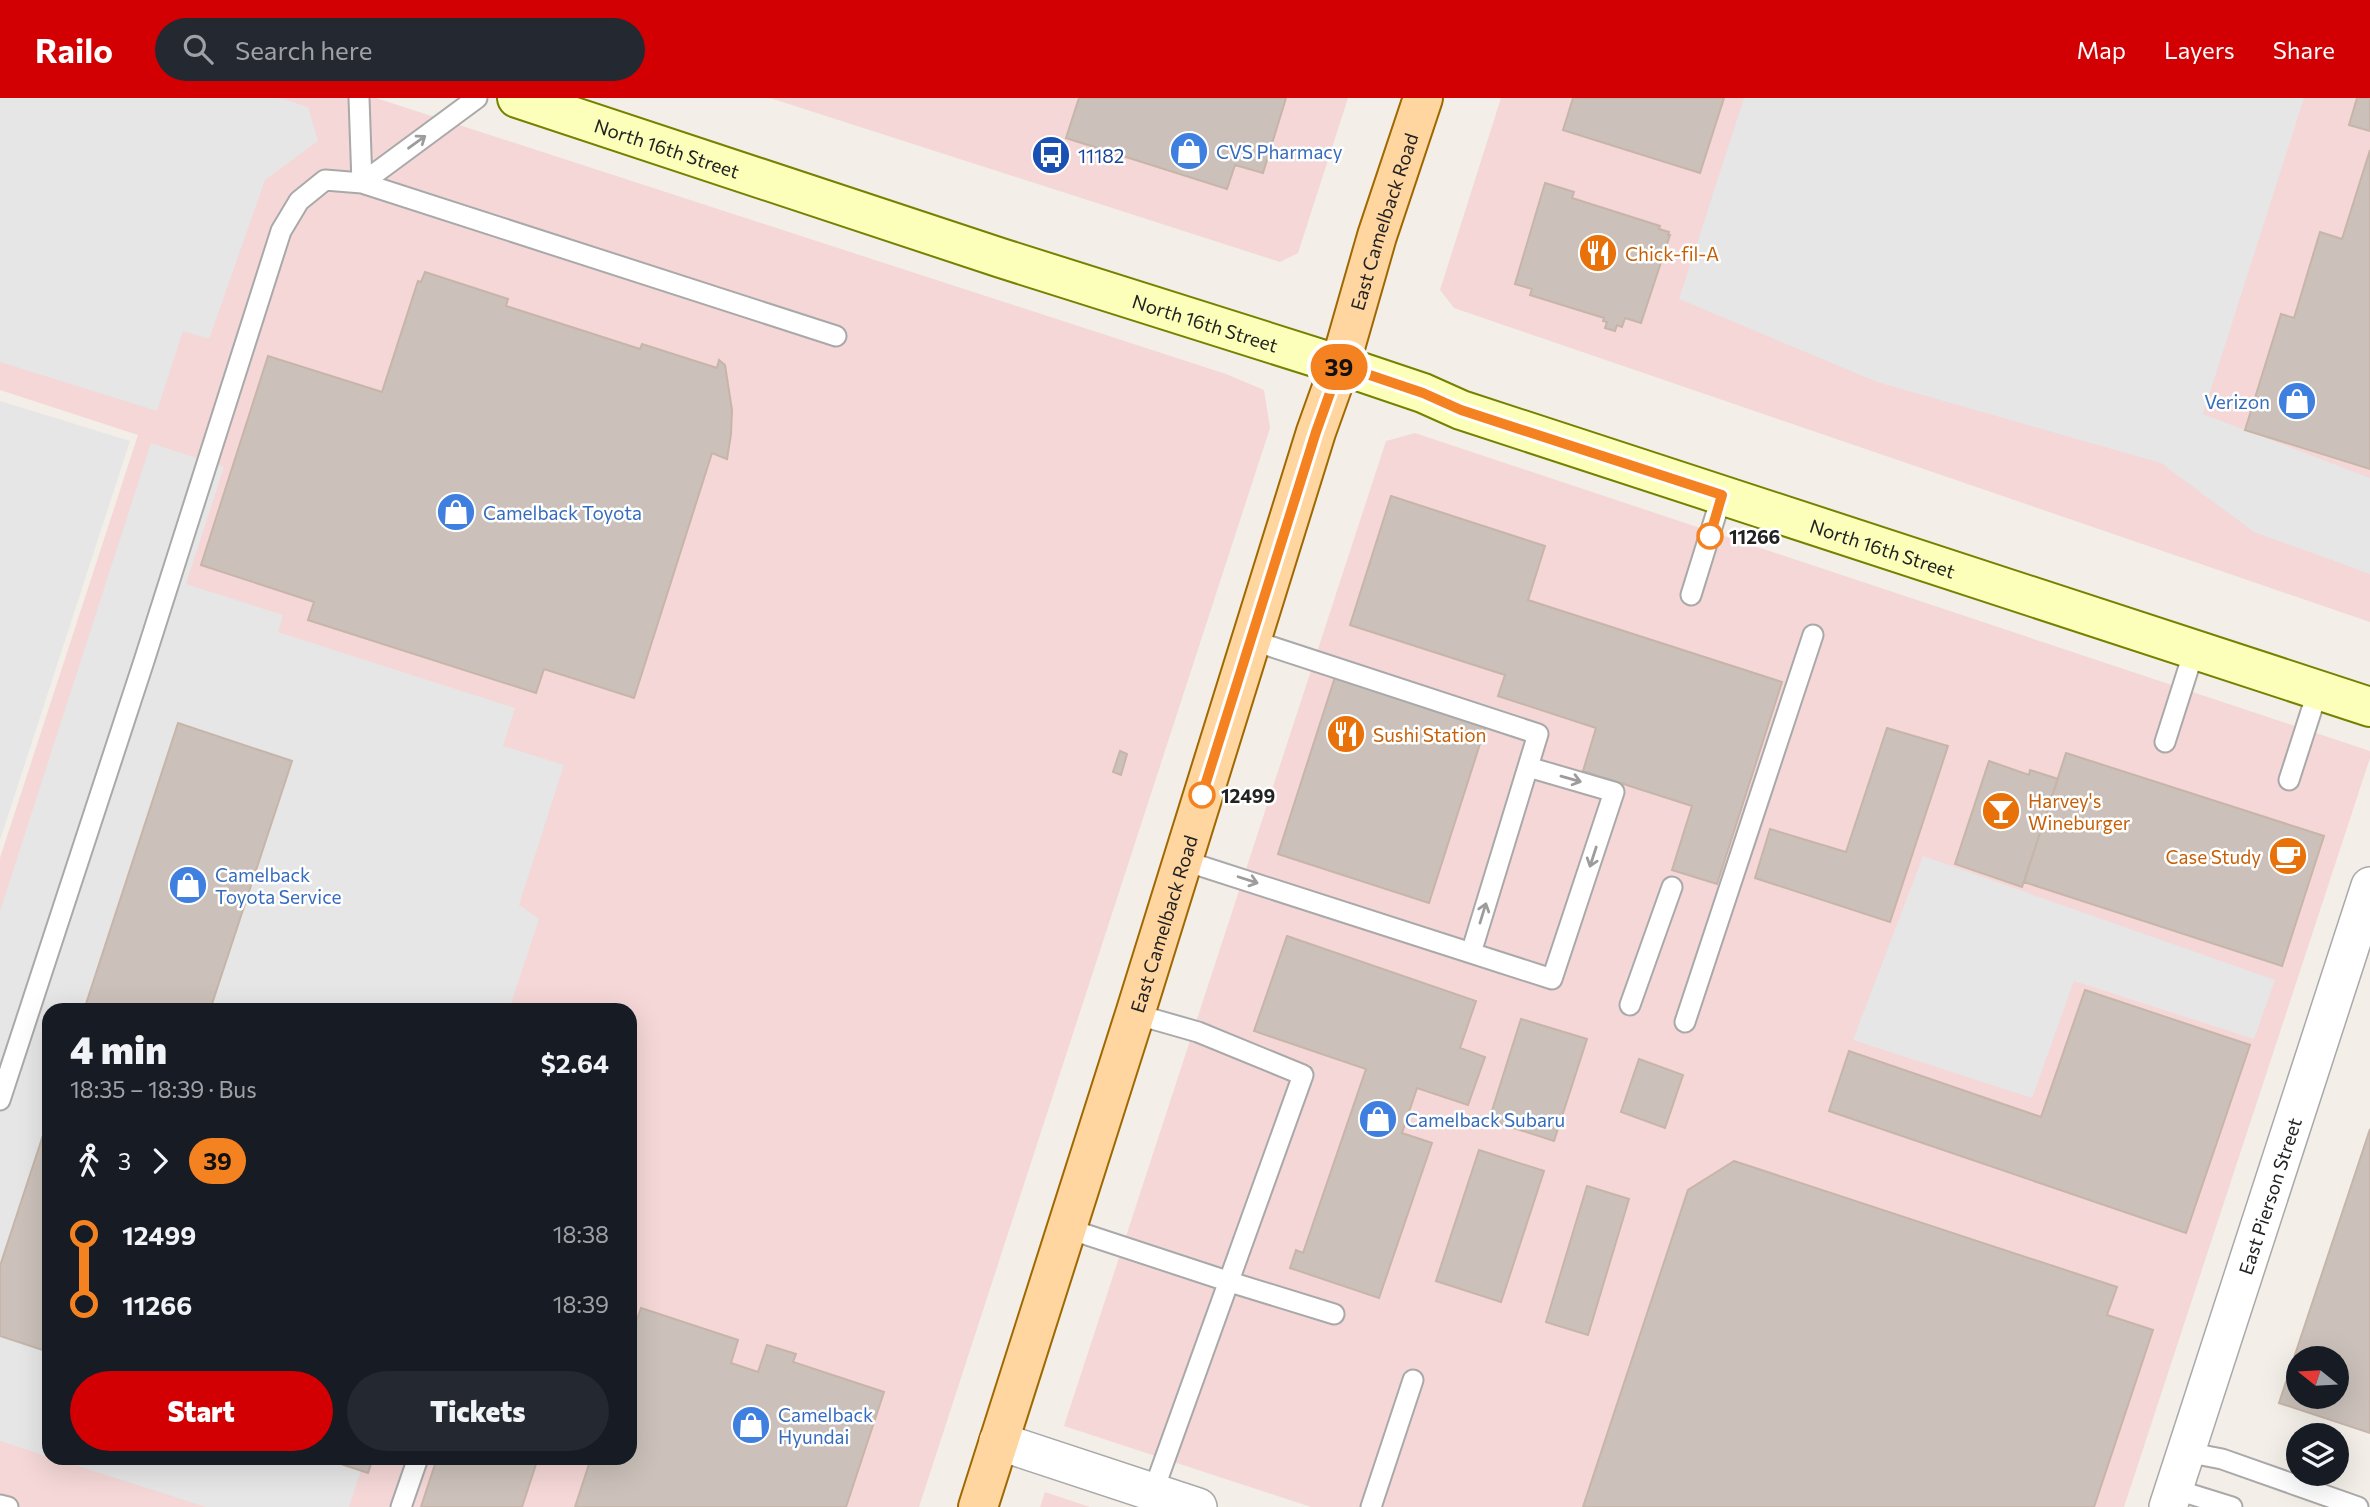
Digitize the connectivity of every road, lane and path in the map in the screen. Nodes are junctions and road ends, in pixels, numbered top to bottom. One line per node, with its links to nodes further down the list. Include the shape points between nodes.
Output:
1 (359, 98): 5 (lane)
2 (477, 98): 5 (lane, one-way to 2)
3 (517, 98): 7 (main road, North 16th Street)
4 (1423, 98): 7 (main road, East Camelback Road)
5 (362, 183): 6 (lane); 25 (lane, via 325,180 299,201 281,231)
6 (836, 336)
7 (1340, 365): 8 (main road, North 16th Street, via 1461,410); 11 (main road, East Camelback Road)
8 (1722, 495): 9 (lane); 12 (main road, North 16th Street)
9 (1691, 595)
10 (1813, 635): 24 (lane)
11 (1251, 640): 16 (lane, via 1538,734); 18 (main road, East Camelback Road)
12 (2194, 651): 13 (main road, North 16th Street); 15 (lane)
13 (2318, 690): 14 (main road, North 16th Street); 17 (lane)
14 (2370, 707)
15 (2165, 742)
16 (1528, 767): 21 (lane, one-way to 16); 21 (lane, one-way to 21, via 1614,792 1552,979)
17 (2289, 780)
18 (1182, 860): 21 (lane, one-way to 21); 23 (main road, East Camelback Road)
19 (2370, 886): 31 (street, East Pierson Street)
20 (1672, 887): 22 (lane)
21 (1471, 953)
22 (1630, 1005)
23 (1135, 1014): 26 (main road, East Camelback Road); 27 (lane, via 1198,1032 1303,1075)
24 (1685, 1022)
25 (0, 1100)
26 (1066, 1228): 27 (lane); 30 (main road, East Camelback Road)
27 (1230, 1282): 28 (lane); 33 (lane)
28 (1334, 1314)
29 (1413, 1380): 40 (lane)
30 (998, 1441): 33 (street); 38 (main road, East Camelback Road)
31 (2186, 1452): 34 (street, East Pierson Street); 42 (lane, via 2222,1459)
32 (416, 1465): 37 (lane)
33 (1153, 1492): 39 (street)
34 (2171, 1498): 41 (lane)
35 (0, 1505): 36 (lane)
36 (8, 1507)
37 (401, 1507)
38 (978, 1507)
39 (1198, 1507)
40 (1371, 1507)
41 (2232, 1507)
42 (2358, 1507)

